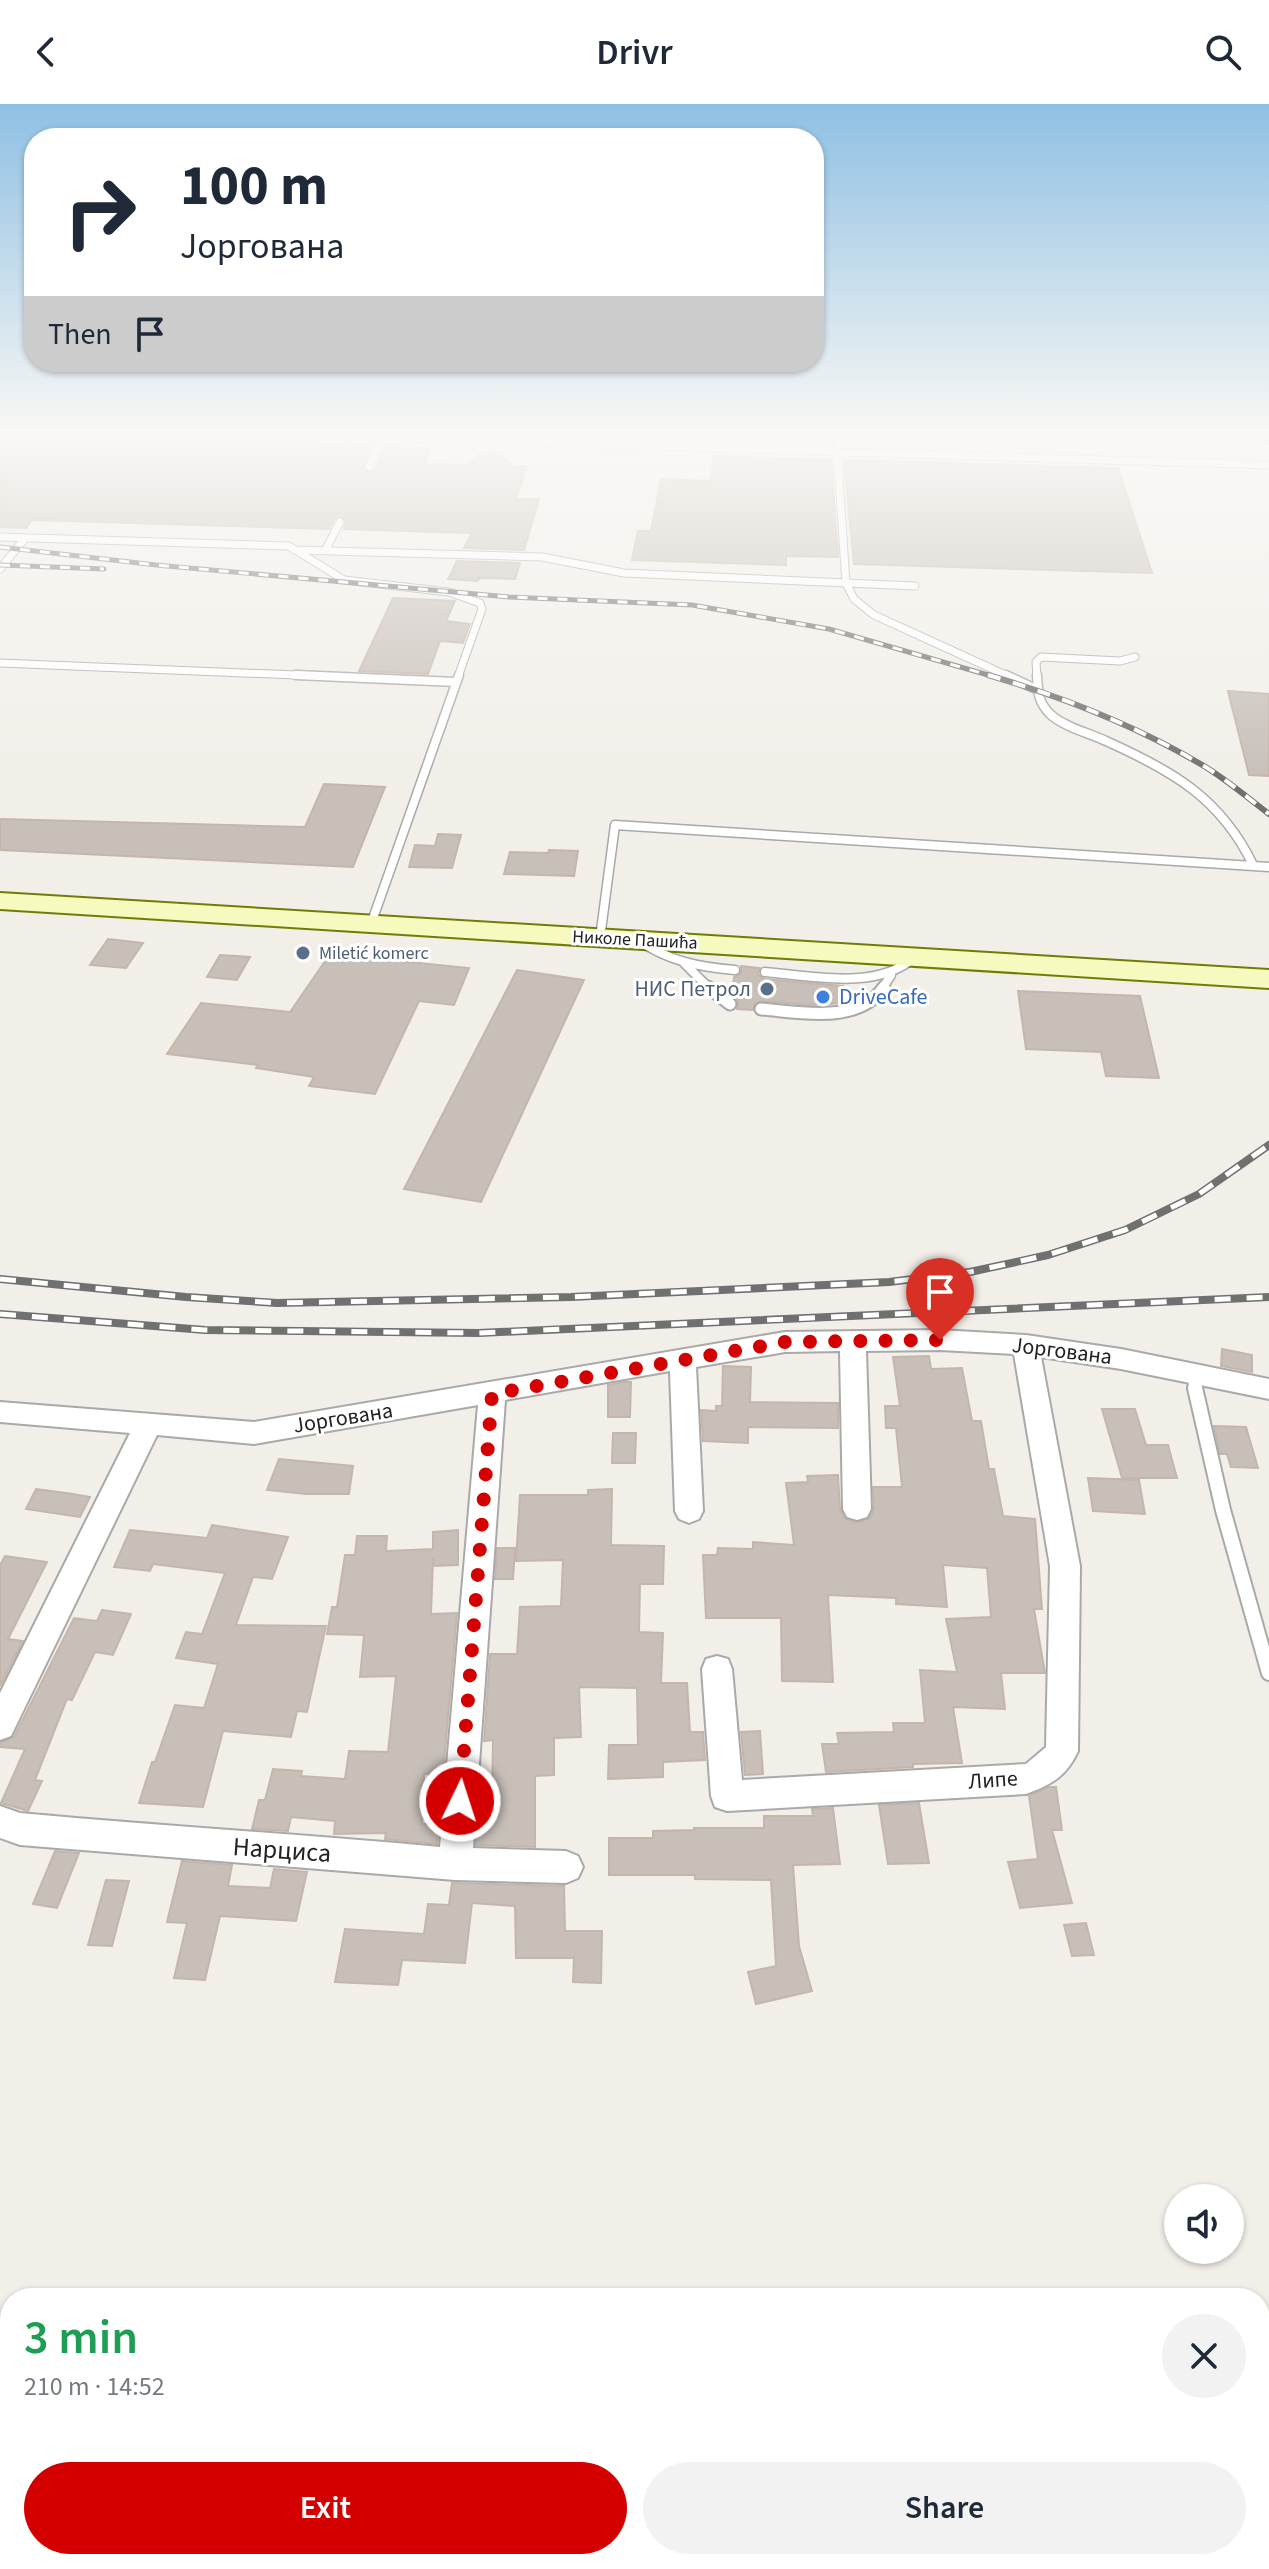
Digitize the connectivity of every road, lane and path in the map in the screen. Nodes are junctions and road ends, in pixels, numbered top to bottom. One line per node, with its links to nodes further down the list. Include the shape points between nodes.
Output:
1 (16, 549): 6 (lane)
2 (294, 549): 5 (lane)
3 (294, 549): 11 (lane, via 344,580 449,592 480,603)
4 (844, 549): 7 (lane)
5 (325, 551): 7 (lane, via 542,557 599,571)
6 (0, 569)
7 (846, 583): 8 (lane); 12 (lane, via 854,599 874,615)
8 (915, 586)
9 (1135, 657): 12 (lane, via 1041,657 1036,662)
10 (0, 663): 11 (lane)
11 (456, 682): 16 (lane)
12 (1038, 690): 13 (lane, via 1038,699 1052,716 1186,783 1225,815 1244,839)
13 (1253, 865): 14 (lane); 17 (lane, via 615,825)
14 (1269, 867)
15 (0, 901): 16 (main road, Николе Пашића)
16 (371, 924): 17 (main road, Николе Пашића)
17 (600, 938): 18 (main road, Николе Пашића)
18 (638, 940): 19 (main road, Николе Пашића); 20 (lane)
19 (915, 957): 23 (lane, via 909,967); 24 (main road, Николе Пашића)
20 (684, 963): 21 (lane); 25 (lane)
21 (735, 970)
22 (765, 972): 23 (lane)
23 (891, 975): 26 (lane, via 874,999 845,1013)
24 (1269, 979)
25 (730, 1004)
26 (761, 1009)
27 (853, 1341): 28 (street, Јоргована); 29 (street, Јоргована, via 785,1342); 35 (street)
28 (1026, 1345): 30 (street, Јоргована); 37 (street, Липе, via 1065,1566 1062,1751 1056,1761 1026,1779 727,1796)
29 (683, 1361): 32 (street, Јоргована); 36 (street)
30 (1192, 1374): 31 (street, Јоргована); 38 (lane)
31 (1269, 1389)
32 (492, 1394): 34 (street, Јоргована, via 254,1433); 41 (street)
33 (0, 1412): 34 (street, Јоргована)
34 (148, 1425): 39 (street)
35 (857, 1509)
36 (689, 1511)
37 (717, 1669)
38 (1269, 1673)
39 (0, 1726)
40 (0, 1822): 41 (street, Нарциса, via 20,1829 149,1841)
41 (455, 1864): 42 (street, Нарциса)
42 (566, 1867)

